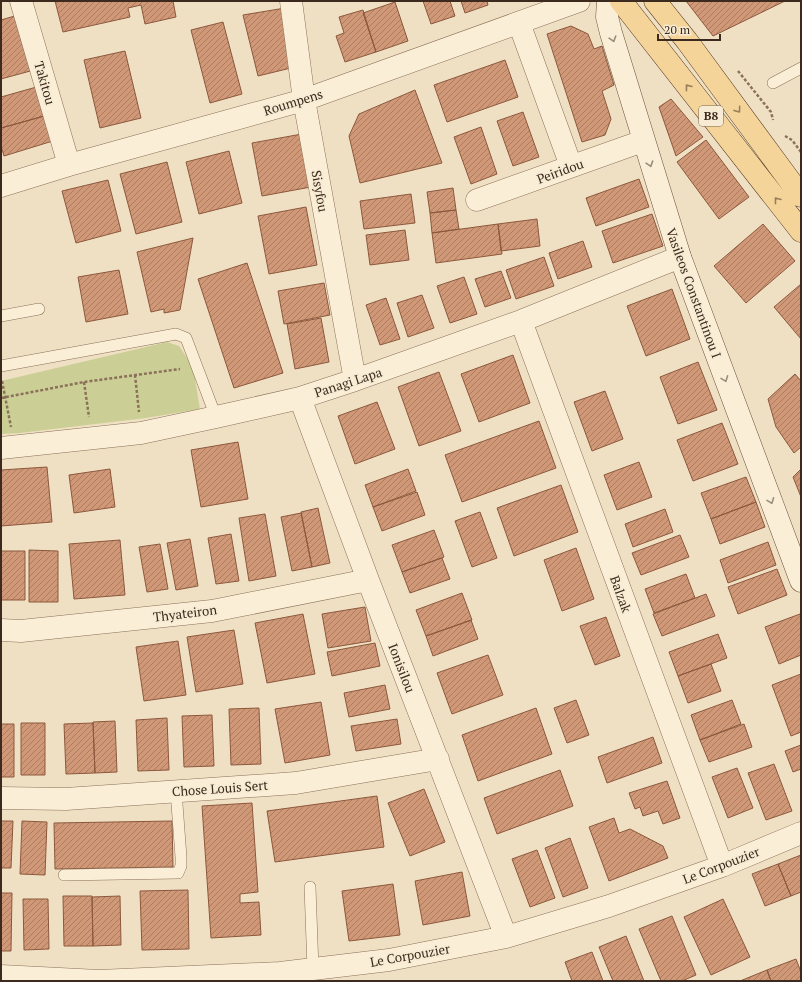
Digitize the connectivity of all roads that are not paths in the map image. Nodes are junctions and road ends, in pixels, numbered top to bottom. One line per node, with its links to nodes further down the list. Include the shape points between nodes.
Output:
1 (21, 1): 12 (street, Takitou)
2 (291, 1): 10 (street, Sisyfou)
3 (579, 1): 7 (street, Roumpens)
4 (608, 1): 11 (street, Vasileos Constantinou I, one-way to 11, via 607,17)
5 (621, 1): 17 (main road, B8, one-way to 5)
6 (655, 1): 15 (main road, B8, one-way to 15)
7 (519, 22): 10 (street, Roumpens); 13 (street)
8 (801, 68): 9 (lane)
9 (773, 83)
10 (304, 100): 12 (street, Roumpens); 23 (street, Sisyfou)
11 (643, 141): 13 (street, Peiridou); 18 (street, Vasileos Constantinou I, one-way to 18)
12 (69, 165): 14 (street, Roumpens)
13 (571, 166): 16 (street, Peiridou)
14 (1, 186)
15 (801, 196)
16 (477, 200)
17 (801, 231)
18 (680, 257): 21 (street, Panagi Lapa); 28 (street, Vasileos Constantinou I, one-way to 28)
19 (39, 309): 20 (lane)
20 (1, 316)
21 (521, 321): 23 (street, Panagi Lapa); 34 (street, Balzak)
22 (1, 366): 25 (lane, via 176,334 186,338)
23 (355, 380): 24 (street, Panagi Lapa)
24 (300, 398): 25 (street, Panagi Lapa); 27 (street, Ionisilou)
25 (216, 417): 26 (street, Panagi Lapa, via 141,432)
26 (8, 448)
27 (368, 580): 29 (street, Thyateiron, via 212,611 21,631); 30 (street, Ionisilou)
28 (801, 581)
29 (1, 630)
30 (438, 759): 31 (street, Chose Louis Sert, via 296,784); 37 (street, Ionisilou)
31 (176, 791): 32 (street, Chose Louis Sert, via 66,799); 35 (lane, via 181,857 178,873)
32 (1, 798)
33 (801, 833): 34 (street, Le Corpouzier)
34 (722, 866): 37 (street, Le Corpouzier, via 609,906)
35 (64, 875)
36 (310, 886): 38 (lane)
37 (506, 937): 38 (street, Le Corpouzier, via 389,960)
38 (313, 969): 39 (street, Le Corpouzier, via 280,973 99,980)
39 (1, 976)

